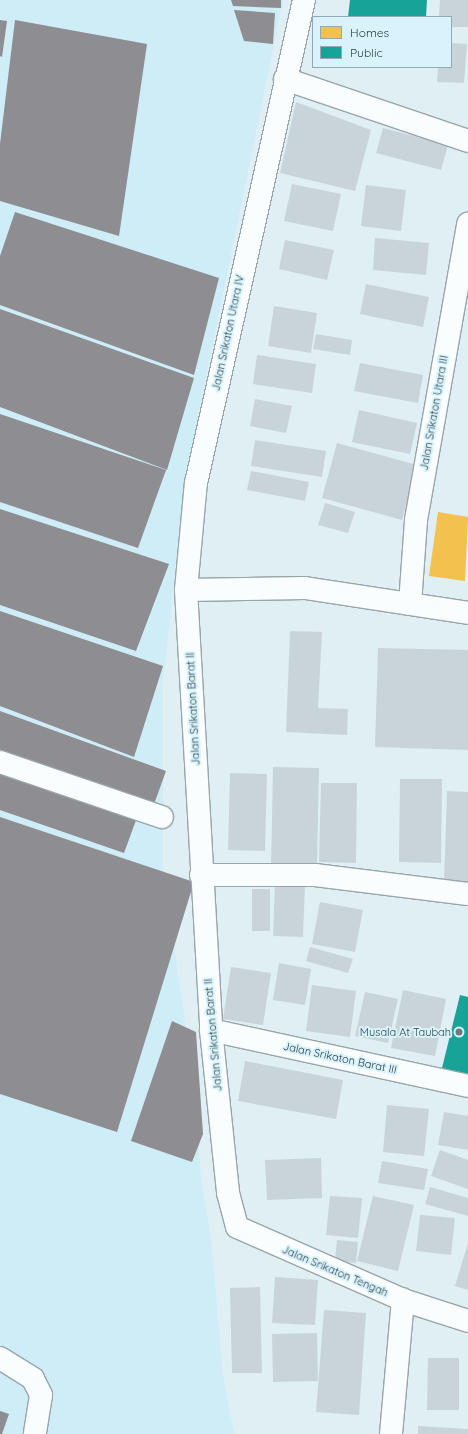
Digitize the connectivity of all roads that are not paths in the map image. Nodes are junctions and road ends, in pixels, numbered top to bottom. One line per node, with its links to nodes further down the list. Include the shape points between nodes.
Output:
1 (304, 0): 2 (street, Jalan Srikaton Utara IV)
2 (285, 79): 3 (street); 5 (street, Jalan Srikaton Utara IV, via 196,482)
3 (468, 141)
4 (468, 224): 6 (street, Jalan Srikaton Utara III, via 416,520)
5 (186, 590): 6 (street, via 305,588); 10 (street, Jalan Srikaton Barat II)
6 (410, 604): 7 (street)
7 (468, 613)
8 (0, 762): 9 (street)
9 (162, 817)
10 (201, 875): 11 (street, via 315,875); 12 (street, Jalan Srikaton Barat II)
11 (468, 894)
12 (211, 1030): 13 (street, Jalan Srikaton Barat III); 14 (street, Jalan Srikaton Barat II)
13 (468, 1086)
14 (228, 1194): 15 (street, Jalan Srikaton Tengah, via 237,1227)
15 (403, 1300): 16 (street, Jalan Srikaton Tengah); 19 (street)
16 (468, 1321)
17 (0, 1358): 18 (street, via 33,1379 40,1395)
18 (35, 1434)
19 (391, 1434)

